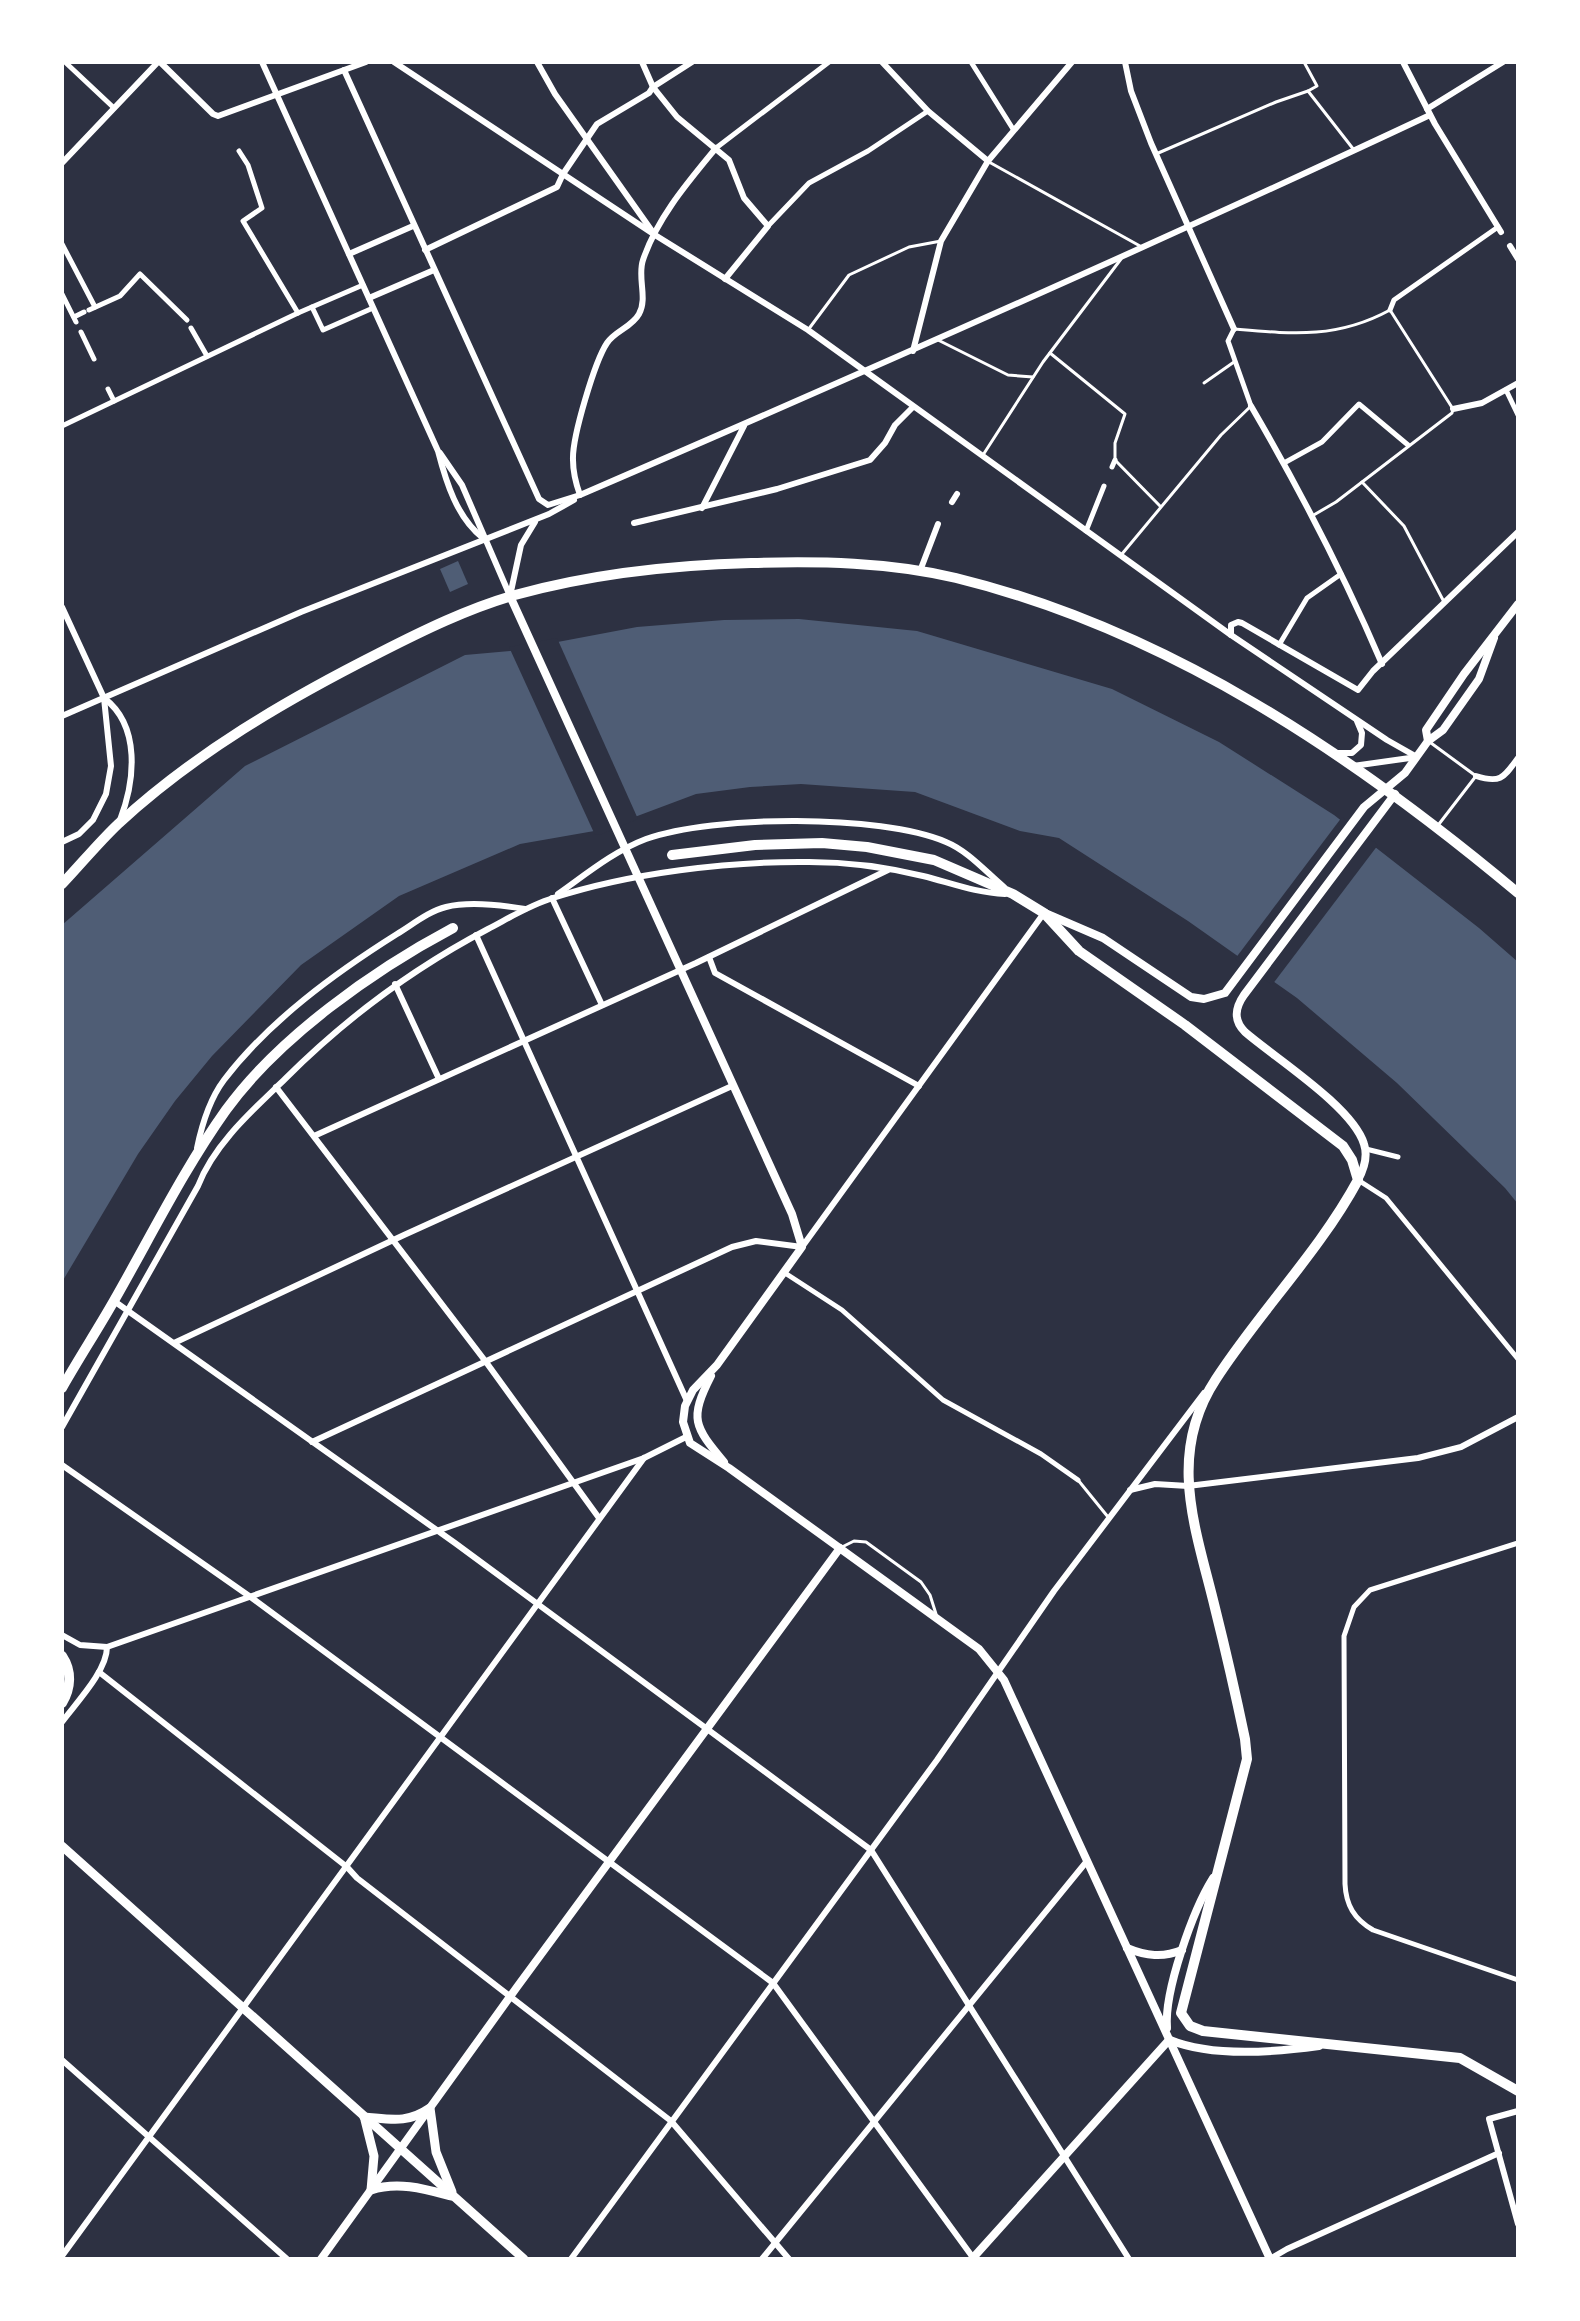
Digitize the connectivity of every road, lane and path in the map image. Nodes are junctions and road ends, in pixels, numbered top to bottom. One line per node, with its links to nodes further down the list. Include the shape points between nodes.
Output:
1 (65, 62): 21 (street)
2 (159, 62): 20 (street, via 218,116); 21 (street)
3 (262, 62): 20 (street)
4 (366, 62): 17 (street)
5 (394, 62): 32 (street)
6 (537, 62): 25 (street)
7 (642, 62): 18 (street)
8 (692, 62): 18 (street)
9 (829, 62): 26 (street)
10 (882, 62): 22 (street)
11 (971, 62): 24 (street)
12 (1072, 62): 24 (street)
13 (1125, 62): 29 (street)
14 (1304, 62): 19 (lane, via 1317,86)
15 (1403, 62): 23 (street)
16 (1503, 62): 23 (street)
17 (344, 70): 20 (street); 33 (street)
18 (653, 87): 25 (street); 26 (street, via 677,117)
19 (1308, 91): 27 (lane); 29 (lane)
20 (277, 96): 43 (street)
21 (114, 108): 31 (street)
22 (928, 111): 30 (street); 34 (street, via 809,183)
23 (1429, 112): 27 (street); 36 (street)
24 (1013, 129): 30 (street)
25 (587, 136): 32 (street); 37 (street)
26 (716, 148): 34 (street, via 729,160 744,198); 37 (street)
27 (1354, 150): 35 (street)
28 (239, 151): 55 (street, via 262,208 243,221)
29 (1156, 154): 35 (street)
30 (988, 161): 38 (street); 41 (lane)
31 (62, 163)
32 (563, 174): 37 (street); 42 (street, via 557,187)
33 (413, 226): 42 (street); 43 (street)
34 (768, 226): 47 (street)
35 (1187, 229): 41 (street); 58 (street)
36 (1499, 229): 54 (street, via 1394,300)
37 (655, 235): 47 (street); 89 (street, via 641,265 640,312 612,337 599,358 574,448)
38 (941, 241): 59 (lane, via 909,247 849,275); 62 (street)
39 (62, 244): 53 (street)
40 (1510, 246): 45 (street)
41 (1143, 248): 44 (street)
42 (425, 250): 46 (street)
43 (349, 254): 48 (street)
44 (1121, 259): 61 (street); 63 (lane)
45 (1518, 259)
46 (434, 270): 50 (street); 89 (street, via 539,499 548,505)
47 (724, 278): 59 (street)
48 (363, 285): 50 (street); 51 (street)
49 (62, 294): 53 (street, via 75,319)
50 (369, 298): 52 (street)
51 (312, 307): 52 (street, via 323,330); 55 (street)
52 (373, 308): 81 (street)
53 (89, 310): 56 (street, via 120,296 140,274)
54 (1390, 310): 58 (lane, via 1328,332 1296,335); 76 (lane)
55 (298, 313): 64 (street)
56 (187, 320)
57 (191, 328): 64 (street)
58 (1234, 329): 66 (street, via 1228,341)
59 (808, 330): 67 (street)
60 (81, 332): 65 (street)
61 (938, 340): 62 (street); 68 (lane, via 1008,375)
62 (913, 351): 67 (street)
63 (1050, 353): 68 (lane); 83 (lane, via 1125,414)
64 (207, 356): 73 (street)
65 (94, 359)
66 (1235, 362): 69 (lane); 74 (street)
67 (865, 372): 75 (street); 78 (street)
68 (1033, 377): 82 (lane)
69 (1204, 383)
70 (1518, 383): 72 (street)
71 (108, 389): 73 (street)
72 (1506, 390): 76 (street, via 1477,406); 77 (street)
73 (114, 401): 79 (street)
74 (1251, 406): 84 (street); 91 (lane)
75 (913, 407): 82 (street); 92 (street, via 870,460)
76 (1453, 409): 80 (lane)
77 (1518, 415)
78 (746, 424): 89 (street); 92 (street)
79 (62, 426)
80 (1408, 445): 84 (street, via 1359,404 1322,442); 86 (lane)
81 (438, 451): 99 (street, via 459,478); 99 (street, via 467,523)
82 (982, 457): 97 (street)
83 (1115, 460): 85 (street); 91 (lane)
84 (1284, 463): 93 (street)
85 (1112, 467)
86 (1362, 482): 93 (lane); 104 (lane, via 1404,526)
87 (1104, 486): 97 (street)
88 (957, 494): 90 (street)
89 (580, 495): 94 (street)
90 (952, 502)
91 (1160, 506): 100 (lane)
92 (702, 508): 95 (street)
93 (1312, 516): 102 (street)
94 (540, 517): 99 (street); 103 (street, via 521,545)
95 (634, 523)
96 (938, 524): 101 (street)
97 (1086, 531): 100 (street)
98 (1518, 532): 104 (street)
99 (483, 538): 103 (street); 111 (street)
100 (1120, 556): 107 (street)
101 (920, 571): 103 (main road, via 812,562 682,566); 115 (main road, via 1026,599 1110,630 1212,680)
102 (1341, 574): 109 (street, via 1307,598); 110 (street)
103 (510, 596): 121 (main road, via 407,639 290,698 178,775); 124 (street)
104 (1445, 603): 110 (street)
105 (1518, 604): 108 (street)
106 (62, 607): 111 (street)
107 (1231, 635): 109 (street, via 1231,625 1238,622); 113 (street)
108 (1494, 638): 114 (street, via 1479,679 1443,730); 114 (street, via 1426,730)
109 (1279, 645): 110 (street, via 1358,690)
110 (1382, 664)
111 (104, 698): 112 (street); 121 (street, via 121,715 131,748 129,793); 123 (street, via 111,766 106,794 89,826)
112 (62, 716)
113 (1354, 718): 115 (street, via 1361,745 1348,754); 116 (street)
114 (1431, 738): 116 (street); 119 (lane)
115 (1333, 752): 118 (main road)
116 (1417, 757): 118 (street); 120 (street)
117 (1518, 758): 119 (street, via 1501,778)
118 (1353, 766): 120 (main road)
119 (1480, 777): 122 (lane)
120 (1391, 791): 122 (main road); 133 (street, via 1364,807 1230,989 1211,999 1191,997 1111,943); 146 (street, via 1236,1015 1241,1028 1342,1111)
121 (118, 825): 128 (main road)
122 (1440, 828): 129 (main road)
123 (62, 842)
124 (626, 850): 127 (street); 130 (street, via 649,838 700,828 850,823 945,841); 131 (street)
125 (672, 855): 130 (main road, via 755,845 867,847 934,860)
126 (890, 869): 127 (street, via 785,862); 130 (street, via 977,891); 136 (street)
127 (639, 878): 131 (street); 137 (street)
128 (62, 884)
129 (1518, 893)
130 (1013, 894): 133 (main road)
131 (552, 898): 132 (street); 139 (street)
132 (525, 909): 135 (street); 148 (street, via 444,907 326,983 225,1079 210,1106)
133 (1044, 913): 143 (street); 150 (main road, via 1079,951 1343,1146)
134 (453, 928): 148 (main road, via 367,981 296,1038 227,1109)
135 (476, 935): 138 (street); 140 (street)
136 (709, 957): 137 (street); 143 (street, via 715,973)
137 (681, 970): 139 (street); 142 (street)
138 (395, 984): 141 (street); 144 (street)
139 (602, 1005): 140 (street)
140 (524, 1040): 141 (street); 147 (street)
141 (439, 1079): 145 (street)
142 (732, 1086): 147 (street); 152 (street)
143 (919, 1086): 152 (street)
144 (276, 1087): 145 (street); 156 (street, via 203,1172)
145 (314, 1136): 151 (street)
146 (1366, 1149): 149 (street); 150 (street)
147 (578, 1156): 151 (street); 154 (street)
148 (195, 1157): 155 (main road)
149 (1398, 1157)
150 (1358, 1180): 158 (street, via 1386,1198); 161 (main road)
151 (393, 1240): 157 (street); 159 (street)
152 (802, 1247): 153 (street); 154 (street, via 742,1243)
153 (785, 1273): 160 (street); 171 (street, via 842,1310 943,1400)
154 (639, 1290): 159 (street); 163 (street)
155 (114, 1301): 156 (street); 162 (main road)
156 (129, 1311): 157 (street); 165 (street)
157 (174, 1343): 167 (street)
158 (1518, 1359)
159 (486, 1362): 167 (street); 172 (street)
160 (717, 1365): 163 (street); 170 (street, via 696,1418 704,1439)
161 (1214, 1381): 173 (main road, via 1194,1429); 174 (street)
162 (62, 1388)
163 (687, 1401): 166 (street, via 682,1417)
164 (1518, 1417): 173 (street, via 1461,1447 1418,1458)
165 (62, 1427)
166 (686, 1437): 168 (street); 170 (street)
167 (312, 1442): 177 (street)
168 (644, 1458): 172 (street); 175 (street)
169 (62, 1465): 180 (street)
170 (729, 1468): 179 (street)
171 (1078, 1480): 176 (lane)
172 (575, 1483): 175 (street); 177 (street)
173 (1188, 1486): 174 (street, via 1155,1484); 197 (main road, via 1246,1750 1241,1788)
174 (1130, 1490): 176 (street)
175 (599, 1518): 181 (street)
176 (1108, 1518): 186 (street)
177 (435, 1531): 180 (street); 181 (street)
178 (1518, 1543): 200 (street, via 1375,1588 1354,1607 1344,1636 1345,1884 1350,1908 1373,1930)
179 (840, 1548): 182 (street); 182 (lane, via 862,1541 890,1558 925,1586); 190 (street)
180 (252, 1598): 184 (street); 191 (street)
181 (538, 1603): 190 (street); 191 (street)
182 (936, 1617): 186 (street, via 979,1649)
183 (62, 1635): 184 (street, via 80,1645)
184 (107, 1647): 187 (street)
185 (62, 1656): 188 (main road, via 69,1681)
186 (998, 1671): 193 (street); 194 (street)
187 (99, 1672): 189 (street); 196 (street)
188 (62, 1703)
189 (62, 1722)
190 (707, 1728): 193 (street); 195 (street)
191 (441, 1738): 195 (street); 196 (street)
192 (62, 1846): 204 (main road)
193 (871, 1850): 201 (street); 203 (street)
194 (1087, 1861): 198 (street); 203 (street)
195 (609, 1862): 201 (street); 202 (street)
196 (347, 1867): 202 (street); 204 (street)
197 (1216, 1874): 199 (street); 206 (main road, via 1184,1995 1183,2019 1203,2031)
198 (1127, 1948): 199 (street, via 1154,1956); 205 (street)
199 (1182, 1950): 205 (street, via 1167,2010)
200 (1518, 1980)
201 (773, 1983): 212 (street); 213 (street)
202 (510, 1996): 209 (street); 212 (street)
203 (971, 2005): 213 (street); 217 (street)
204 (243, 2009): 211 (main road); 214 (street)
205 (1169, 2040): 206 (street, via 1192,2047 1284,2051); 217 (street); 231 (street)
206 (1325, 2045): 208 (main road, via 1460,2058)
207 (62, 2060): 214 (street)
208 (1518, 2091)
209 (430, 2108): 211 (main road, via 403,2120); 215 (street); 219 (main road, via 436,2152)
210 (1518, 2111): 216 (street, via 1489,2119)
211 (364, 2117): 215 (main road); 218 (main road, via 373,2148)
212 (671, 2121): 221 (street); 226 (street)
213 (875, 2122): 221 (street); 229 (street)
214 (149, 2138): 222 (street); 223 (street)
215 (399, 2149): 218 (street); 219 (main road)
216 (1499, 2153): 220 (street); 231 (street)
217 (1063, 2156): 229 (street); 230 (street)
218 (371, 2190): 219 (main road, via 411,2187); 224 (street)
219 (454, 2197): 225 (main road)
220 (1518, 2224)
221 (775, 2243): 227 (street); 228 (street)
222 (62, 2256)
223 (287, 2259)
224 (321, 2259)
225 (524, 2259)
226 (571, 2259)
227 (762, 2259)
228 (789, 2259)
229 (973, 2259)
230 (1129, 2259)
231 (1270, 2259)

